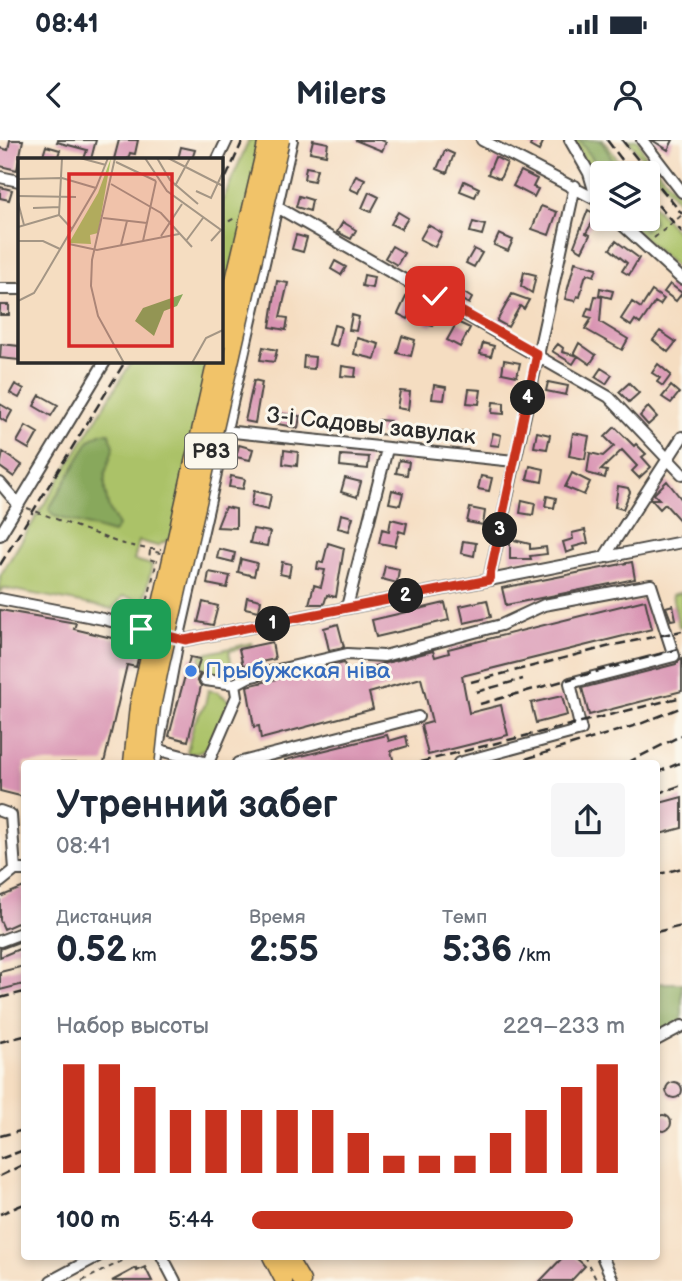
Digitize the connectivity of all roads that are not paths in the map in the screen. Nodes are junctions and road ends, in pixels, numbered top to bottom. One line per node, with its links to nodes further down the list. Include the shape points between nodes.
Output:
1 (227, 140): 8 (street)
2 (267, 140): 20 (highway, bridge)
3 (281, 140): 44 (highway, Р83, bridge, via 160,663)
4 (292, 140): 15 (street)
5 (482, 140): 12 (street)
6 (570, 140): 9 (street)
7 (642, 140): 13 (street)
8 (218, 158)
9 (590, 176)
10 (0, 177): 11 (street)
11 (18, 181)
12 (575, 186): 14 (street); 21 (street)
13 (682, 192)
14 (590, 196)
15 (277, 207): 21 (street); 24 (street)
16 (628, 231): 17 (street)
17 (682, 279)
18 (0, 289): 19 (street)
19 (18, 289)
20 (222, 331)
21 (537, 354): 27 (street, via 609,397); 28 (street)
22 (105, 362): 31 (street)
23 (216, 362): 43 (highway, Р83, bridge, via 138,706)
24 (224, 431): 26 (street, 3-і Садовы завулак); 38 (street)
25 (682, 437): 27 (street)
26 (387, 449): 28 (street, 3-і Садовы завулак); 37 (street)
27 (668, 457): 29 (street); 34 (street)
28 (514, 461): 35 (street)
29 (682, 474)
30 (0, 483): 31 (street)
31 (18, 504): 32 (street)
32 (0, 535)
33 (682, 542): 34 (street)
34 (606, 556): 35 (street)
35 (489, 580): 37 (street)
36 (0, 599): 38 (street, via 103,618)
37 (348, 607): 38 (street)
38 (178, 640): 42 (street)
39 (205, 680): 40 (street)
40 (235, 684): 47 (street, via 237,696); 49 (street, via 347,654 384,656 500,625 544,605 652,586 674,656 570,683 581,730)
41 (418, 717): 48 (street)
42 (156, 749): 45 (street); 46 (street)
43 (132, 760)
44 (146, 760)
45 (155, 760)
46 (197, 760)
47 (209, 760)
48 (250, 760)
49 (470, 760)
50 (0, 811): 51 (street, via 11,815)
51 (20, 870): 52 (street)
52 (0, 882)
53 (21, 933): 54 (street)
54 (0, 942)
55 (682, 1027): 56 (street)
56 (660, 1038)
57 (90, 1260): 62 (street)
58 (164, 1260): 63 (street)
59 (273, 1260): 64 (highway)
60 (289, 1260): 65 (highway)
61 (604, 1260): 66 (street)
62 (51, 1281)
63 (175, 1281)
64 (284, 1281)
65 (302, 1281)
66 (613, 1281)

